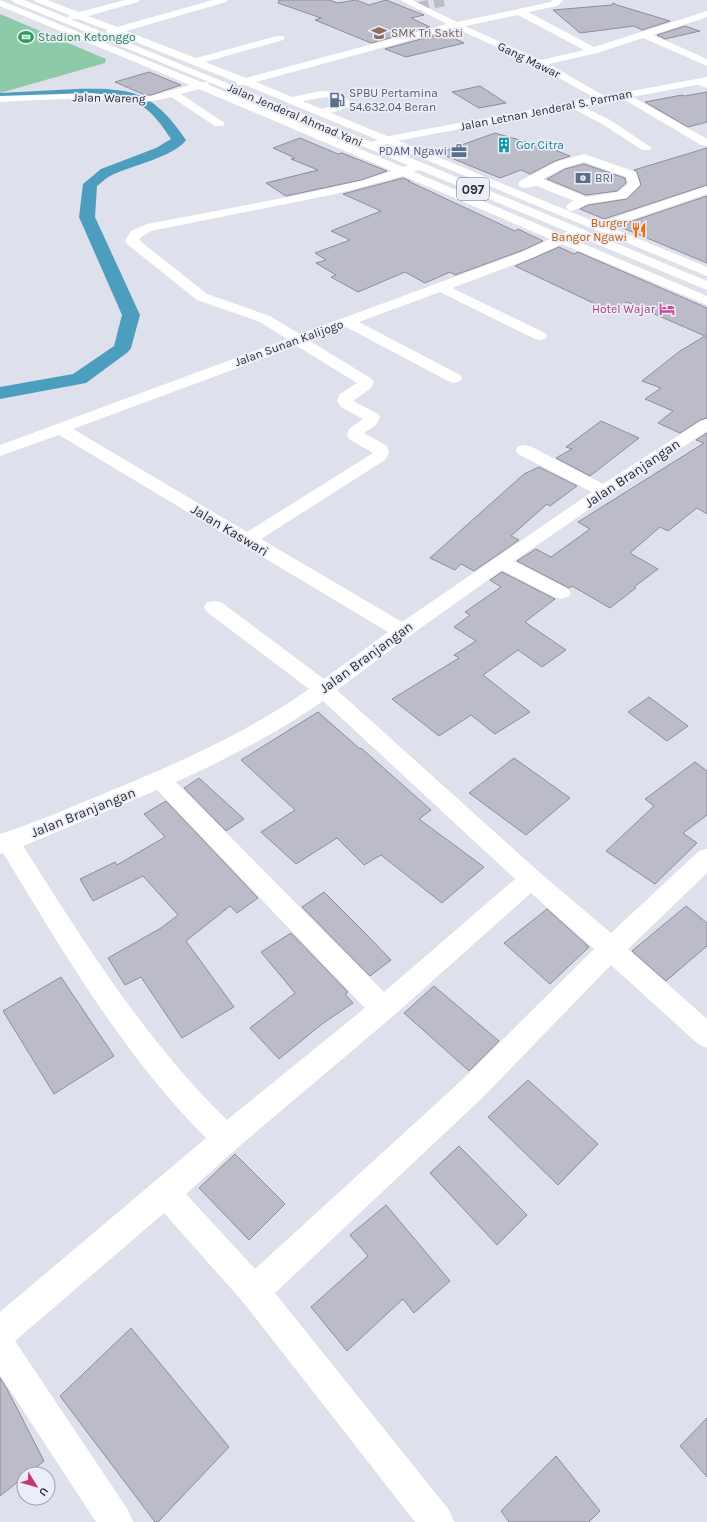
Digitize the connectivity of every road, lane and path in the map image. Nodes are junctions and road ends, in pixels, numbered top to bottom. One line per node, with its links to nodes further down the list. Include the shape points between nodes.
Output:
1 (7, 0): 9 (street)
2 (34, 0): 8 (street)
3 (39, 0): 12 (street)
4 (136, 0): 12 (street)
5 (223, 0): 15 (street)
6 (405, 0): 14 (street, Gang Mawar)
7 (558, 0): 10 (street, via 554,4)
8 (19, 1): 13 (street, Jalan Jenderal Ahmad Yani / 097)
9 (0, 2): 26 (street)
10 (520, 12): 14 (street); 19 (street)
11 (707, 14): 17 (street)
12 (78, 16): 13 (street); 15 (street)
13 (63, 20): 16 (street, Jalan Jenderal Ahmad Yani / 097)
14 (455, 25): 21 (street, Gang Mawar); 24 (street)
15 (115, 31): 16 (street); 20 (street)
16 (100, 35): 23 (street, Jalan Jenderal Ahmad Yani / 097)
17 (645, 35): 19 (street); 22 (street)
18 (280, 38): 20 (street)
19 (592, 51): 21 (street)
20 (194, 62): 24 (street)
21 (540, 63): 31 (street, Gang Mawar)
22 (707, 63)
23 (215, 80): 26 (street, Jalan Wareng); 27 (street, Jalan Jenderal Ahmad Yani / 097)
24 (246, 82): 27 (street); 32 (street)
25 (705, 82): 29 (street, Jalan Letnan Jenderal S. Parman)
26 (199, 85): 28 (street, Jalan Wareng); 41 (street)
27 (230, 87): 38 (street, Jalan Jenderal Ahmad Yani / 097)
28 (172, 93): 30 (street, Jalan Wareng, via 152,99 130,100 91,96); 35 (street)
29 (624, 95): 31 (street, Jalan Letnan Jenderal S. Parman); 37 (street)
30 (0, 99)
31 (602, 99): 33 (street, Jalan Letnan Jenderal S. Parman)
32 (292, 101): 34 (street); 34 (street, via 329,94 346,103 344,106)
33 (572, 104): 36 (street, Jalan Letnan Jenderal S. Parman); 39 (street, via 608,123)
34 (321, 113): 36 (street)
35 (219, 124)
36 (386, 141): 38 (street, Jalan Letnan Jenderal S. Parman); 43 (street)
37 (705, 143)
38 (370, 146): 40 (street, Jalan Jenderal Ahmad Yani / 097)
39 (646, 148)
40 (417, 166): 41 (street); 45 (street, Jalan Jenderal Ahmad Yani / 097)
41 (402, 172): 51 (street); 59 (street, via 244,210 146,228 136,234 132,241 202,297 265,319)
42 (529, 182): 43 (street); 46 (street, via 539,182); 46 (street, via 560,165 584,158 632,175 634,185 622,195)
43 (509, 190): 45 (street); 47 (street)
44 (707, 190): 49 (street)
45 (493, 197): 48 (street, Jalan Jenderal Ahmad Yani / 097)
46 (585, 201): 47 (street)
47 (562, 212): 48 (street); 49 (street)
48 (546, 219): 50 (street, Jalan Jenderal Ahmad Yani / 097)
49 (598, 227): 52 (street)
50 (577, 232): 51 (street, Jalan Sunan Kalijogo); 53 (street, Jalan Jenderal Ahmad Yani / 097)
51 (561, 239): 55 (street, Jalan Sunan Kalijogo, via 528,255); 56 (street)
52 (707, 272): 53 (street)
53 (692, 280): 54 (street, Jalan Jenderal Ahmad Yani / 097)
54 (707, 286)
55 (442, 288): 57 (street, Jalan Sunan Kalijogo); 58 (street)
56 (707, 301)
57 (347, 322): 59 (street, Jalan Sunan Kalijogo); 60 (street)
58 (540, 336)
59 (298, 340): 62 (street, Jalan Sunan Kalijogo); 66 (street, via 366,382 346,397 345,401 372,417 370,422 355,434 381,450 381,453)
60 (454, 378)
61 (707, 424): 65 (street, Jalan Branjangan)
62 (59, 428): 64 (street, Jalan Sunan Kalijogo); 66 (street, Jalan Kaswari)
63 (524, 450): 65 (street)
64 (0, 451)
65 (604, 491): 67 (street, Jalan Branjangan)
66 (247, 540): 70 (street, Jalan Kaswari)
67 (502, 562): 68 (street); 70 (street, Jalan Branjangan)
68 (561, 593)
69 (214, 606): 71 (street)
70 (402, 631): 71 (street, Jalan Branjangan)
71 (323, 689): 72 (street, Jalan Branjangan, via 274,722); 75 (street)
72 (161, 780): 73 (street, Jalan Branjangan); 77 (street)
73 (4, 843): 79 (street, via 118,1013 162,1071)
74 (707, 858): 76 (street)
75 (531, 879): 76 (street); 77 (street)
76 (611, 949): 78 (street); 81 (street, via 472,1089)
77 (383, 1009): 79 (street)
78 (704, 1027)
79 (226, 1140): 80 (street)
80 (165, 1193): 81 (street); 82 (street)
81 (254, 1291): 85 (street)
82 (0, 1333)
83 (0, 1347): 84 (street)
84 (116, 1522)
85 (437, 1522)

